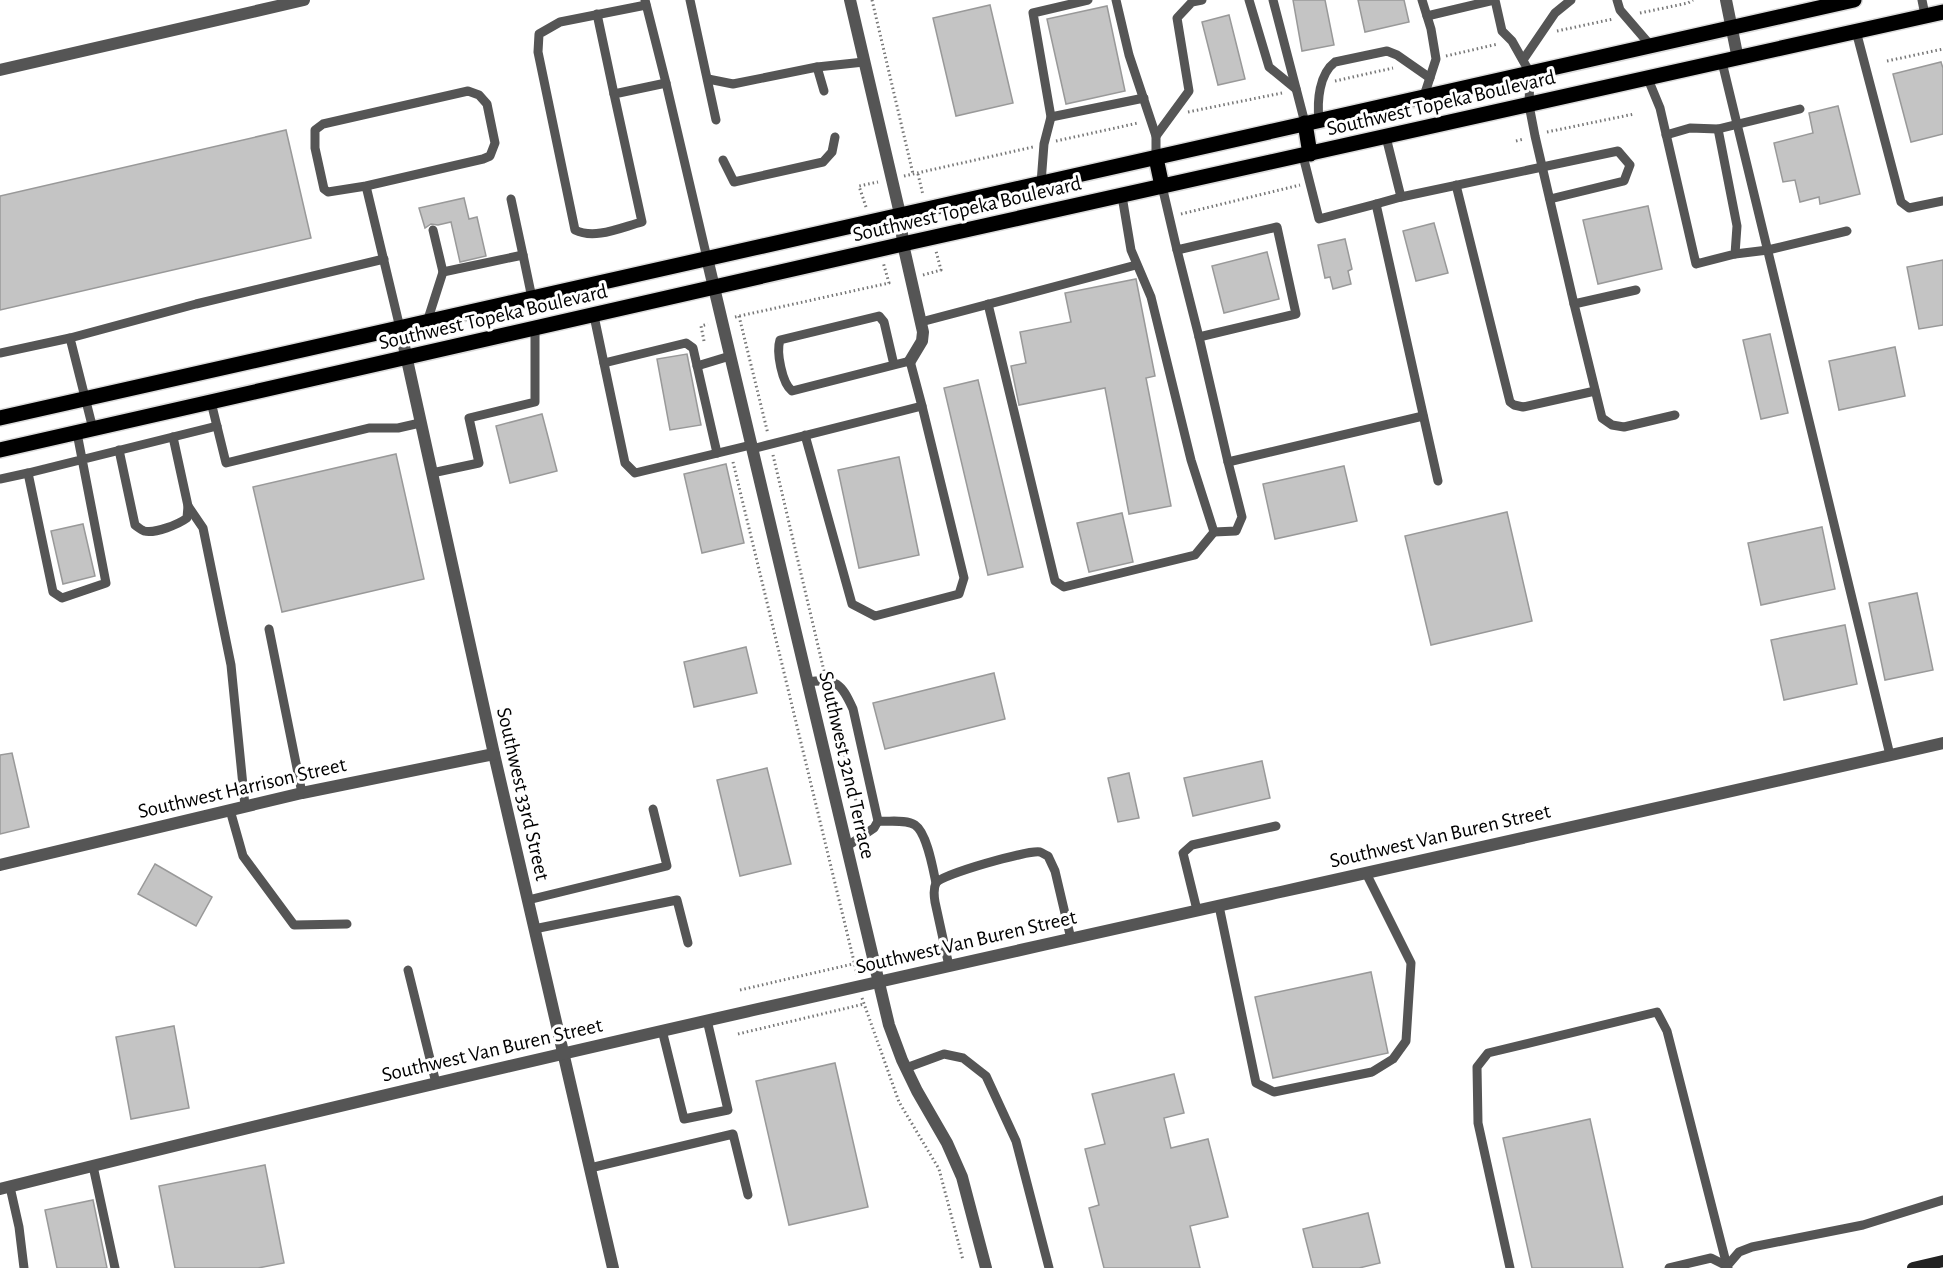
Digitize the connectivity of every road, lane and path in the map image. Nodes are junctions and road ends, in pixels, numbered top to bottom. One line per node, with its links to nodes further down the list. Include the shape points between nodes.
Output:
1 (304, 0): 37 (street)
2 (690, 0): 39 (lane)
3 (849, 0): 33 (street)
4 (872, 0): 69 (path)
5 (1088, 0): 52 (lane, via 1033,14)
6 (1116, 0): 47 (lane)
7 (1202, 0): 51 (lane, via 1192,2 1177,18 1189,91)
8 (1249, 0): 43 (lane, via 1269,67)
9 (1273, 0): 43 (lane)
10 (1422, 0): 22 (lane)
11 (1494, 0): 22 (lane); 27 (lane, via 1502,31)
12 (1571, 0): 26 (lane)
13 (1617, 0): 23 (lane)
14 (1693, 0): 23 (path)
15 (1726, 0): 24 (street)
16 (1854, 0): 18 (main road, Southwest Topeka Boulevard)
17 (645, 2): 21 (lane); 41 (lane)
18 (1815, 4): 24 (main road, Southwest Topeka Boulevard)
19 (1923, 8): 20 (main road, Southwest Topeka Boulevard); 25 (main road, Southwest Topeka Boulevard)
20 (1943, 12)
21 (597, 14): 45 (lane); 45 (lane, via 560,22 540,34 538,52 575,230 583,234 642,222)
22 (1427, 16): 30 (lane)
23 (1625, 16): 26 (path); 28 (lane)
24 (1732, 27): 28 (main road, Southwest Topeka Boulevard); 31 (street)
25 (1856, 31): 31 (main road, Southwest Topeka Boulevard); 80 (lane, via 1901,202 1909,208)
26 (1539, 35): 35 (lane)
27 (1512, 41): 30 (path); 35 (lane)
28 (1651, 46): 35 (main road, Southwest Topeka Boulevard)
29 (1943, 49): 32 (path)
30 (1436, 59): 38 (lane)
31 (1730, 60): 40 (main road, Southwest Topeka Boulevard); 56 (lane)
32 (1887, 61)
33 (864, 62): 36 (lane); 70 (street)
34 (1411, 64): 38 (lane); 42 (path); 42 (lane, via 1387,51 1335,62 1328,67)
35 (1527, 66): 46 (main road, Southwest Topeka Boulevard); 48 (lane)
36 (817, 68): 39 (lane, via 733,84); 44 (lane)
37 (0, 70)
38 (1430, 78): 46 (lane)
39 (708, 79): 53 (lane)
40 (1648, 79): 48 (main road, Southwest Topeka Boulevard); 58 (lane)
41 (666, 83): 45 (lane); 93 (lane)
42 (1322, 84): 55 (lane)
43 (1297, 90): 51 (path); 55 (lane)
44 (824, 91)
45 (614, 94)
46 (1424, 96): 55 (main road, Southwest Topeka Boulevard)
47 (1144, 98): 52 (lane); 54 (lane)
48 (1529, 105): 60 (lane); 62 (main road, Southwest Topeka Boulevard)
49 (1800, 109): 56 (lane)
50 (1634, 114): 60 (path)
51 (1171, 116): 59 (lane)
52 (1051, 117): 64 (lane)
53 (716, 120)
54 (1152, 120): 59 (lane); 64 (path)
55 (1312, 121): 65 (main road); 66 (main road, Southwest Topeka Boulevard)
56 (1737, 123): 57 (lane); 90 (lane)
57 (1718, 129): 58 (lane, via 1690,128); 91 (lane, via 1737,226)
58 (1666, 135): 91 (lane, via 1696,264)
59 (1156, 136): 66 (lane)
60 (1535, 136): 63 (path); 68 (lane)
61 (835, 137): 67 (lane, via 832,152 823,162 734,182)
62 (1386, 137): 65 (main road, Southwest Topeka Boulevard); 77 (lane)
63 (1516, 141)
64 (1044, 144): 69 (path); 71 (lane)
65 (1307, 155): 75 (main road, Southwest Topeka Boulevard); 81 (lane, via 1319,219)
66 (1156, 158): 71 (main road, Southwest Topeka Boulevard); 75 (main road)
67 (723, 160)
68 (1542, 168): 73 (lane); 79 (lane); 79 (lane, via 1618,151 1630,165 1624,181)
69 (913, 174): 70 (path)
70 (892, 179): 82 (street); 84 (path, via 859,186)
71 (1041, 183): 82 (main road, Southwest Topeka Boulevard)
72 (1304, 184): 83 (path)
73 (1456, 185): 77 (lane); 119 (lane, via 1510,402 1523,407)
74 (366, 186): 74 (lane, via 490,156 495,143 487,104 468,91 322,124 315,130 315,148 324,189 328,192); 94 (lane)
75 (1162, 186): 76 (main road, Southwest Topeka Boulevard); 89 (lane)
76 (1122, 196): 87 (main road, Southwest Topeka Boulevard); 95 (lane)
77 (1401, 197): 81 (lane)
78 (511, 199): 92 (lane)
79 (1550, 199): 101 (lane)
80 (1943, 201)
81 (1376, 204): 124 (lane)
82 (900, 214): 84 (main road, Southwest Topeka Boulevard); 87 (street)
83 (1177, 215)
84 (870, 220): 93 (main road, Southwest Topeka Boulevard)
85 (434, 230): 96 (lane)
86 (1847, 231): 90 (lane)
87 (903, 244): 88 (main road, Southwest Topeka Boulevard); 106 (street)
88 (879, 250): 97 (main road, Southwest Topeka Boulevard); 103 (path, via 889,283)
89 (1177, 250): 109 (lane); 109 (lane, via 1277,227 1296,314)
90 (1768, 250): 91 (lane); 151 (lane)
91 (1735, 254)
92 (523, 255): 96 (lane); 99 (lane)
93 (707, 258): 97 (street, Southwest 32nd Terrace); 99 (main road, Southwest Topeka Boulevard)
94 (384, 259): 107 (lane); 110 (lane)
95 (1136, 265): 100 (lane); 145 (lane, via 1150,297 1191,460)
96 (443, 272): 105 (lane)
97 (714, 289): 102 (main road, Southwest Topeka Boulevard); 104 (street, Southwest 32nd Terrace)
98 (1636, 290): 101 (lane)
99 (532, 298): 105 (main road, Southwest Topeka Boulevard)
100 (987, 304): 106 (lane); 145 (lane, via 1055,581 1064,587 1196,555)
101 (1574, 304): 119 (lane)
102 (594, 316): 108 (main road, Southwest Topeka Boulevard); 115 (lane)
103 (739, 316): 104 (path); 132 (path)
104 (721, 321): 112 (street, Southwest 32nd Terrace); 116 (path, via 700,326)
105 (427, 322): 107 (main road, Southwest Topeka Boulevard)
106 (921, 322): 114 (street, via 922,341)
107 (400, 328): 113 (street, Southwest 33rd Street); 120 (main road, Southwest Topeka Boulevard)
108 (535, 329): 113 (main road, Southwest Topeka Boulevard); 141 (lane, via 535,402 469,418 479,463)
109 (1199, 337): 139 (lane)
110 (70, 338): 111 (lane); 120 (lane)
111 (0, 352)
112 (730, 356): 116 (lane); 133 (street, Southwest 32nd Terrace)
113 (406, 358): 121 (main road, Southwest Topeka Boulevard); 126 (street, Southwest 33rd Street)
114 (909, 361): 117 (lane); 122 (lane)
115 (604, 363): 118 (lane, via 686,343 693,348); 137 (lane, via 625,463 635,473)
116 (709, 363): 118 (lane)
117 (894, 365): 117 (lane, via 884,322 879,316 780,340 777,348 786,386 792,391)
118 (697, 366): 137 (lane)
119 (1595, 391): 123 (lane, via 1602,418 1612,425 1624,427)
120 (87, 399): 125 (main road, Southwest Topeka Boulevard); 128 (lane)
121 (211, 402): 127 (lane); 128 (main road, Southwest Topeka Boulevard)
122 (922, 406): 130 (lane); 130 (lane, via 964,578 959,594 876,616 852,604)
123 (1675, 415)
124 (1423, 416): 139 (lane); 143 (lane)
125 (0, 418)
126 (420, 423): 127 (lane, via 369,428 226,464); 141 (street, Southwest 33rd Street)
127 (217, 426): 131 (lane)
128 (93, 429): 129 (main road, Southwest Topeka Boulevard)
129 (77, 433): 134 (main road, Southwest Topeka Boulevard); 138 (lane)
130 (806, 435): 132 (lane)
131 (173, 437): 135 (lane); 144 (lane)
132 (771, 444): 133 (lane); 147 (path)
133 (751, 447): 136 (lane); 148 (street, Southwest 32nd Terrace)
134 (0, 450)
135 (119, 450): 138 (lane); 144 (lane, via 135,525 143,531 179,524 187,518)
136 (730, 450): 137 (lane); 171 (path)
137 (717, 453)
138 (82, 459): 140 (lane); 140 (lane, via 106,583 62,598 53,592)
139 (1228, 462): 145 (lane, via 1242,517 1236,531)
140 (28, 473): 142 (lane)
141 (432, 473): 150 (street, Southwest 33rd Street)
142 (0, 479)
143 (1438, 481)
144 (188, 506): 153 (lane, via 203,528 231,665)
145 (1214, 532)
146 (270, 629): 152 (lane)
147 (826, 680): 148 (lane); 156 (lane, via 838,684 853,709); 158 (path)
148 (807, 682): 159 (street, Southwest 32nd Terrace)
149 (1943, 743): 151 (street, Southwest Van Buren Street)
150 (494, 754): 152 (street, Southwest Harrison Street); 163 (street, Southwest 33rd Street)
151 (1890, 755): 161 (street, Southwest Van Buren Street)
152 (302, 793): 153 (street, Southwest Harrison Street)
153 (245, 806): 155 (street, Southwest Harrison Street)
154 (653, 809): 163 (lane, via 667,866)
155 (230, 810): 160 (street, Southwest Harrison Street); 166 (lane, via 243,856 294,925)
156 (878, 821): 158 (lane); 162 (lane, via 916,826 923,834)
157 (1276, 826): 165 (lane, via 1192,845 1183,853)
158 (864, 836): 159 (lane)
159 (846, 847): 170 (street, Southwest 32nd Terrace)
160 (0, 865)
161 (1366, 873): 164 (street, Southwest Van Buren Street); 164 (lane, via 1412,963 1406,1041 1393,1059 1372,1072 1274,1092 1256,1083)
162 (936, 883): 168 (lane, via 952,873 1002,859 1038,852 1048,856); 172 (lane, via 935,902)
163 (528, 900): 167 (street, Southwest 33rd Street)
164 (1219, 906): 165 (street, Southwest Van Buren Street)
165 (1197, 910): 168 (street, Southwest Van Buren Street)
166 (347, 924)
167 (534, 929): 169 (lane, via 677,900); 182 (street, Southwest 33rd Street)
168 (1071, 939): 172 (street, Southwest Van Buren Street)
169 (687, 943)
170 (873, 958): 171 (path); 174 (street, Southwest 32nd Terrace)
171 (855, 963): 175 (path); 176 (path)
172 (949, 966): 174 (street, Southwest Van Buren Street)
173 (408, 970): 184 (lane)
174 (878, 982): 175 (street, Southwest Van Buren Street); 177 (street, Southwest 32nd Terrace)
175 (859, 986): 178 (path); 179 (street, Southwest Van Buren Street)
176 (740, 990)
177 (883, 1001): 178 (path); 183 (street, Southwest 32nd Terrace)
178 (864, 1004): 181 (path); 190 (path, via 899,1102 939,1169)
179 (707, 1020): 180 (street, Southwest Van Buren Street); 180 (lane, via 728,1110 684,1119)
180 (662, 1030): 182 (street, Southwest Van Buren Street)
181 (738, 1034)
182 (563, 1053): 184 (street, Southwest Van Buren Street); 186 (street, Southwest 33rd Street)
183 (906, 1068): 196 (street, Southwest 32nd Terrace, via 962,1177); 197 (lane, via 944,1054 963,1058 986,1076 1016,1141)
184 (436, 1083): 185 (street, Southwest Van Buren Street)
185 (93, 1166): 187 (street, Southwest Van Buren Street); 194 (lane)
186 (590, 1168): 188 (lane, via 733,1134); 195 (street, Southwest 33rd Street)
187 (5, 1188): 193 (lane, via 19,1227)
188 (748, 1196)
189 (1943, 1200): 192 (lane, via 1863,1225 1752,1247 1739,1252)
190 (963, 1260)
191 (1943, 1261): 200 (main road)
192 (1728, 1267): 198 (lane, via 1667,1031 1657,1012 1488,1053 1477,1067 1478,1123); 199 (lane, via 1711,1258)
193 (24, 1268)
194 (115, 1268)
195 (612, 1268)
196 (986, 1268)
197 (1049, 1268)
198 (1510, 1268)
199 (1669, 1268)
200 (1913, 1268)

